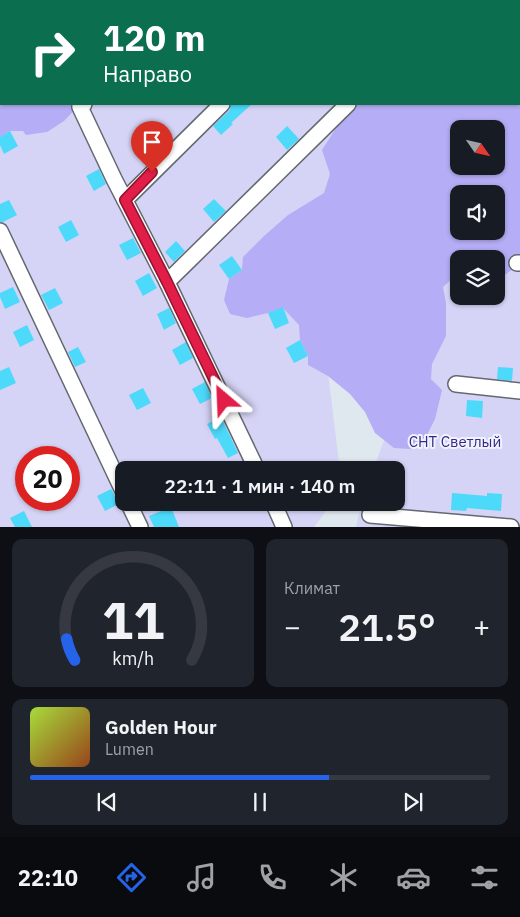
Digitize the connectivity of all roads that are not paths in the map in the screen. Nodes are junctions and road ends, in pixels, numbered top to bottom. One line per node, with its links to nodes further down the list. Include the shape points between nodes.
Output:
1 (83, 105): 4 (lane, via 80,107)
2 (221, 105): 4 (lane)
3 (347, 105): 6 (lane)
4 (125, 200): 6 (lane)
5 (0, 231): 10 (lane)
6 (167, 282): 9 (lane)
7 (456, 384): 8 (lane)
8 (520, 392)
9 (253, 461)
10 (115, 474)
11 (132, 511): 14 (lane)
12 (277, 511): 15 (lane)
13 (370, 515): 16 (lane)
14 (140, 527)
15 (284, 527)
16 (510, 527)

